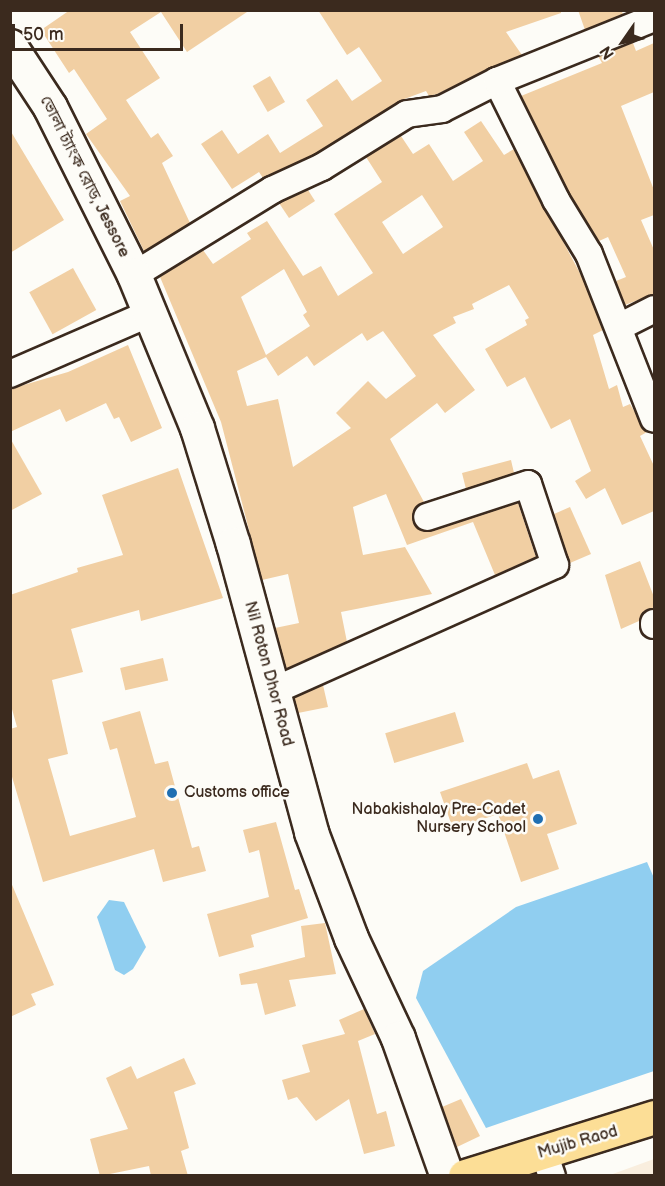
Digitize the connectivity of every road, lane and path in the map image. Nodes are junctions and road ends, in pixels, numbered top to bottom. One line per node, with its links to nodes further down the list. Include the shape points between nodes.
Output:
1 (654, 18): 3 (street)
2 (10, 46): 4 (street, ভোলা ট্যাংক রোড, Jessore, via 50,107)
3 (497, 81): 4 (street, via 442,109 407,114 322,167 272,190); 7 (street, via 556,200 590,254)
4 (134, 275): 6 (street, ভোলা ট্যাংক রোড, Jessore)
5 (654, 309): 7 (street)
6 (150, 313): 8 (street); 11 (street, Nil Roton Dhor Road, via 197,428)
7 (619, 327): 9 (street)
8 (10, 374)
9 (654, 419)
10 (427, 517): 11 (street, via 528,484 555,565)
11 (273, 691): 14 (street, Nil Roton Dhor Road, via 311,832 351,938 398,1038)
12 (650, 1121): 13 (highway, Mujib Raod)
13 (548, 1164): 15 (highway, Mujib Raod)
14 (447, 1176)
15 (465, 1176)

